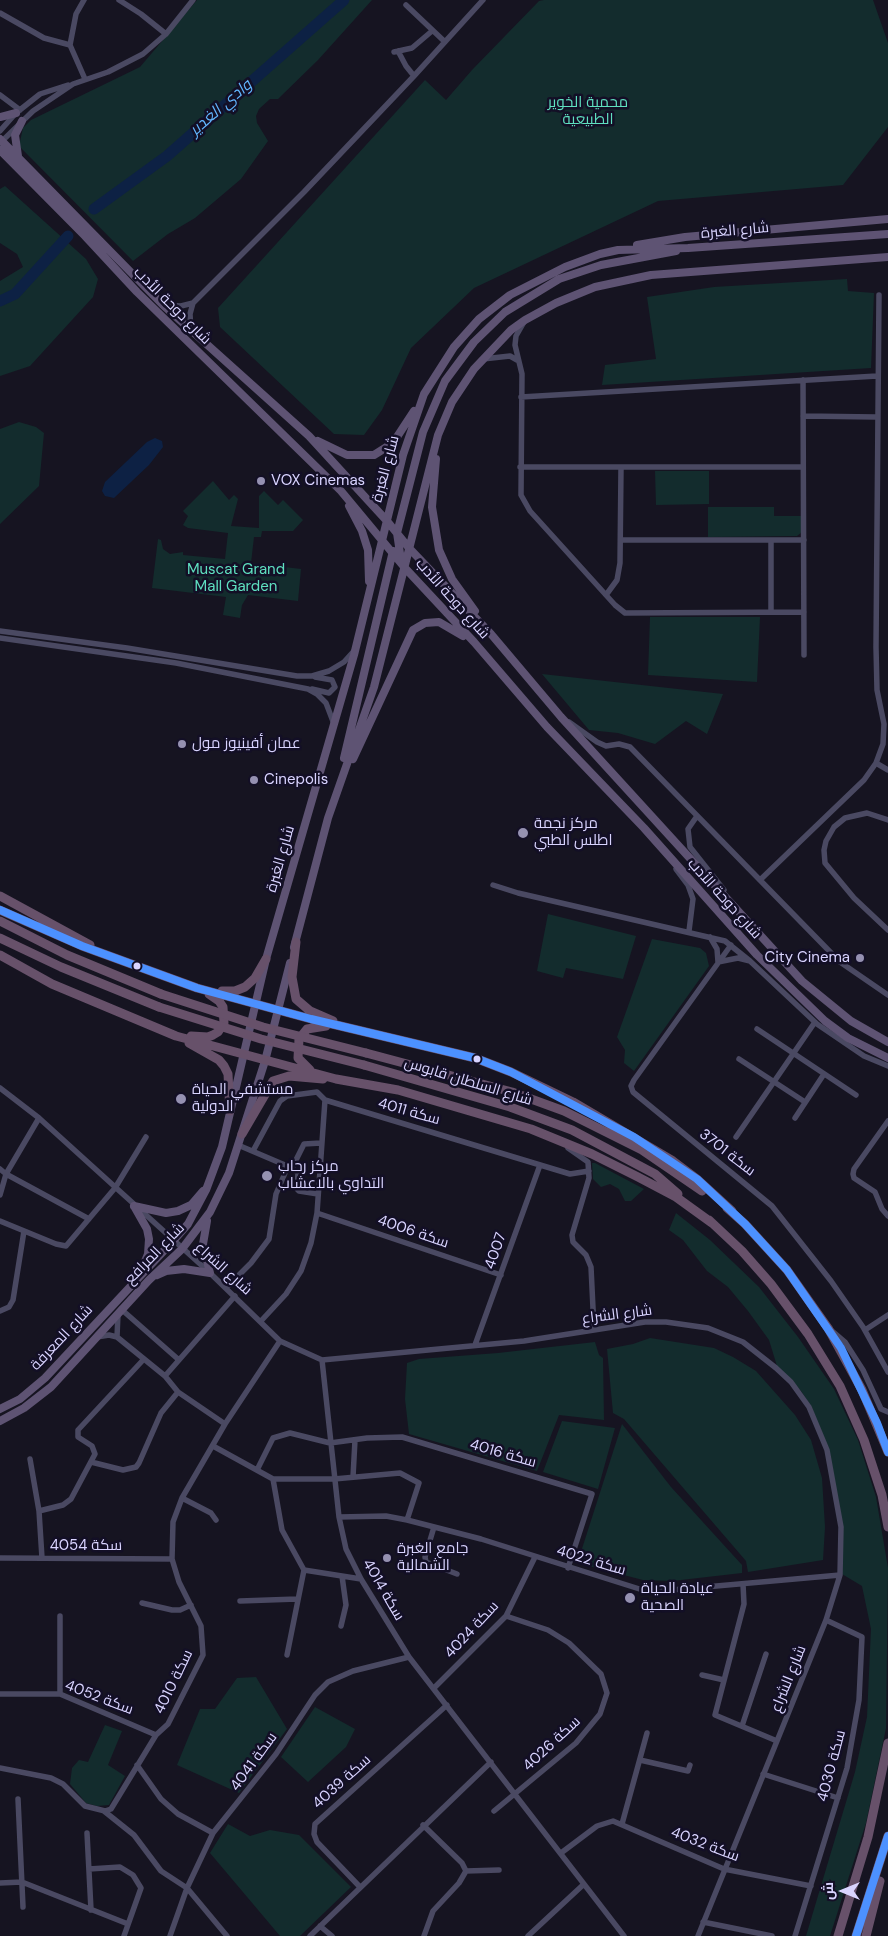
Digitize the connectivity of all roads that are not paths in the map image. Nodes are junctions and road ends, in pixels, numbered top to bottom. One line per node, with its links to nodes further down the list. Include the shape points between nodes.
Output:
1 (84, 0): 10 (street, via 76,14)
2 (119, 0): 8 (street)
3 (193, 0): 8 (street)
4 (482, 0): 9 (street)
5 (406, 5): 7 (street)
6 (0, 13): 10 (street, via 44,38)
7 (432, 31): 9 (street); 11 (street, via 417,46 396,52)
8 (166, 34): 12 (street, via 143,54 108,72)
9 (444, 41): 11 (street)
10 (70, 45): 12 (street)
11 (414, 76): 28 (street)
12 (85, 79): 13 (street)
13 (73, 84): 15 (street, via 49,90); 17 (street)
14 (0, 96): 15 (street)
15 (18, 112): 16 (main road); 18 (street)
16 (0, 117)
17 (22, 122): 19 (street); 21 (main road, via 15,135)
18 (0, 132)
19 (1, 141): 21 (main road, شارع دوحة الأدب)
20 (0, 150): 45 (main road, شارع دوحة الأدب, via 137,292)
21 (19, 158): 29 (main road, شارع دوحة الأدب)
22 (888, 220): 25 (main road, via 685,237)
23 (888, 234): 24 (main road, شارع الغبرة)
24 (688, 248): 25 (main road, شارع الغبرة); 47 (main road, via 579,271 522,300 488,327 458,361 434,403 417,451)
25 (618, 250): 36 (main road, شارع الغبرة, via 584,259 546,275 495,306 466,332)
26 (888, 257): 30 (main road, via 651,275 595,287)
27 (878, 295): 34 (street)
28 (193, 303): 29 (street, via 175,307); 31 (street, via 190,314)
29 (163, 304): 31 (main road, شارع دوحة الأدب)
30 (525, 320): 32 (main road); 33 (street, via 515,341)
31 (192, 332): 41 (main road, شارع دوحة الأدب)
32 (484, 359): 33 (street, via 510,356); 40 (main road, via 452,402)
33 (517, 360): 37 (street, via 522,374)
34 (876, 376): 35 (street); 39 (street)
35 (803, 380): 37 (street); 38 (street)
36 (424, 394): 41 (main road, via 393,443 374,455 347,455); 46 (main road, شارع الغبرة, via 403,455)
37 (521, 397): 43 (street)
38 (803, 416): 39 (street); 42 (street)
39 (876, 417): 71 (street, via 877,690 884,734)
40 (438, 435): 52 (main road); 62 (main road, via 432,506 439,550 452,579)
41 (309, 436): 46 (main road, شارع دوحة الأدب)
42 (803, 466): 44 (street); 50 (street)
43 (520, 467): 44 (street); 58 (street, via 521,495 527,507)
44 (620, 468): 48 (street)
45 (341, 491): 51 (main road, شارع دوحة الأدب); 57 (main road, via 368,550)
46 (387, 520): 47 (main road, شارع دوحة الأدب); 51 (main road, شارع الغبرة); 53 (main road, via 393,536)
47 (397, 533): 52 (main road, شارع دوحة الأدب); 56 (main road, via 398,551)
48 (621, 540): 49 (street); 58 (street, via 617,580)
49 (771, 540): 50 (street); 59 (street)
50 (804, 540): 60 (street)
51 (383, 541): 53 (main road, شارع دوحة الأدب); 54 (main road, شارع الغبرة)
52 (409, 548): 56 (main road); 62 (main road, شارع دوحة الأدب)
53 (393, 553): 55 (main road); 56 (main road, شارع دوحة الأدب)
54 (378, 558): 55 (main road, via 386,554); 57 (main road, شارع الغبرة)
55 (391, 562): 73 (main road)
56 (405, 568): 64 (main road, شارع دوحة الأدب); 73 (main road, via 374,687)
57 (368, 594): 65 (main road, شارع الغبرة)
58 (606, 595): 59 (street, via 625,613)
59 (770, 612): 60 (street)
60 (804, 612): 66 (street)
61 (0, 631): 67 (street)
62 (491, 634): 69 (main road, شارع دوحة الأدب)
63 (0, 638): 68 (street, via 176,663)
64 (474, 642): 73 (main road, via 439,622 424,623 413,630); 76 (main road, شارع دوحة الأدب, via 546,727)
65 (356, 649): 67 (street, via 335,669); 70 (main road, شارع الغبرة)
66 (804, 655)
67 (312, 676): 68 (street, via 332,680 334,689 329,693)
68 (308, 689): 70 (street, via 326,703)
69 (561, 717): 74 (street, via 606,746 619,744 630,747); 80 (main road, شارع دوحة الأدب)
70 (334, 726): 91 (main road, شارع الغبرة)
71 (876, 763): 72 (street); 77 (street, via 864,780)
72 (888, 770)
73 (336, 792): 87 (main road)
74 (697, 816): 77 (street); 80 (street, via 688,829 690,847)
75 (888, 820): 83 (street, via 867,813 844,818 834,827 824,850 825,863 854,898)
76 (666, 854): 84 (street, via 688,885 693,900); 107 (main road, شارع دوحة الأدب, via 757,955 825,1021 848,1038)
77 (760, 880): 97 (street, via 840,962)
78 (493, 885): 84 (street)
79 (0, 896): 89 (highway)
80 (731, 903): 104 (main road, شارع دوحة الأدب, via 802,981 851,1021)
81 (0, 910): 89 (highway)
82 (0, 921): 141 (highway, شارع السلطان قابوس, bridge, via 67,955 161,994 262,1026 512,1092 564,1111 642,1150)
83 (888, 930)
84 (689, 931): 85 (street)
85 (710, 937): 88 (street); 94 (street)
86 (0, 938): 147 (highway, شارع السلطان قابوس, bridge, via 60,967 159,1007 261,1039 510,1107 572,1130 655,1174)
87 (296, 942): 99 (main road); 101 (highway, via 292,977 296,999)
88 (732, 945): 93 (street); 94 (street, سكة 3701)
89 (106, 954): 96 (highway)
90 (0, 956): 95 (highway)
91 (266, 959): 96 (highway, via 242,989 228,992); 98 (main road, شارع الغبرة)
92 (0, 960): 95 (highway)
93 (750, 961): 94 (street, via 738,958); 100 (street)
94 (718, 962): 164 (street, سكة 3701, via 634,1080 632,1092 768,1202)
95 (20, 966): 103 (highway, via 52,984)
96 (195, 987): 98 (highway); 103 (highway, via 219,1001 225,1011 224,1023 218,1032 208,1037)
97 (888, 996)
98 (256, 1004): 99 (highway); 106 (main road, شارع الغبرة)
99 (279, 1010): 101 (highway); 109 (main road)
100 (815, 1022): 105 (street); 110 (street, via 864,1056)
101 (344, 1027): 111 (highway, via 312,1026 299,1039 298,1058); 141 (highway, via 475,1058 511,1072 573,1102 673,1161)
102 (757, 1029): 105 (street)
103 (176, 1036): 106 (highway); 119 (highway, via 213,1056 224,1066 228,1074)
104 (888, 1042)
105 (793, 1052): 112 (street); 114 (street)
106 (242, 1054): 109 (highway); 119 (main road, شارع المرافع)
107 (888, 1058)
108 (739, 1059): 114 (street)
109 (265, 1061): 111 (highway); 124 (main road, شارع المرافع)
110 (888, 1066)
111 (316, 1073): 113 (highway)
112 (824, 1074): 116 (street); 118 (street)
113 (336, 1079): 124 (highway, via 289,1076 273,1081); 127 (highway, via 398,1090)
114 (772, 1082): 118 (street); 126 (street)
115 (0, 1088): 120 (street, شارع الشراع)
116 (856, 1095)
117 (325, 1100): 128 (street); 130 (street, سكة 4011, via 316,1092 280,1100); 131 (street, سكة 4011)
118 (805, 1102): 121 (street)
119 (230, 1112): 136 (main road, شارع المرافع)
120 (39, 1118): 135 (street); 137 (street, شارع الشراع)
121 (795, 1118)
122 (888, 1121): 123 (street)
123 (886, 1129): 144 (street, via 854,1168 853,1174 875,1192)
124 (242, 1134): 129 (main road, شارع المرافع)
125 (146, 1137): 137 (street)
126 (736, 1137)
127 (559, 1140): 134 (street, via 588,1162); 147 (highway, via 676,1197)
128 (322, 1144): 132 (street, via 304,1144); 138 (street)
129 (238, 1145): 130 (street); 142 (main road, شارع المرافع)
130 (253, 1151): 132 (street)
131 (540, 1165): 134 (street, سكة 4011, via 570,1174); 152 (street, 4007)
132 (290, 1167): 138 (street, via 298,1173 299,1191); 155 (street, via 276,1194 269,1239)
133 (0, 1169): 135 (street)
134 (589, 1172): 163 (street, via 572,1235 573,1242 586,1255 591,1267)
135 (6, 1174): 139 (street); 145 (street)
136 (212, 1177): 140 (main road, via 191,1205 178,1211); 149 (main road, شارع المرافع, via 200,1205)
137 (115, 1188): 140 (street, شارع الشراع); 145 (street)
138 (318, 1194): 143 (street)
139 (0, 1195)
140 (134, 1206): 149 (street, شارع الشراع); 153 (main road, via 149,1239 147,1259)
141 (732, 1211): 162 (highway, شارع السلطان قابوس, via 787,1270)
142 (210, 1212): 150 (main road, شارع المرافع); 151 (main road, via 203,1244)
143 (316, 1212): 152 (street, سكة 4006); 161 (street, via 311,1243 301,1271 286,1294)
144 (888, 1216)
145 (90, 1219): 148 (street, via 66,1246)
146 (0, 1221): 148 (street)
147 (712, 1223): 195 (highway, شارع السلطان قابوس, via 772,1284 840,1386 864,1440 882,1495)
148 (24, 1231): 158 (street, via 13,1300 9,1307)
149 (173, 1241): 150 (street, شارع الشراع); 153 (main road, شارع المرافع)
150 (182, 1248): 151 (street, شارع الشراع); 154 (main road, شارع المرافع)
151 (210, 1274): 154 (main road, via 184,1269 166,1271); 155 (street, شارع الشراع)
152 (501, 1275): 168 (street, 4007)
153 (138, 1277): 175 (main road, شارع المعرفة, via 45,1378 20,1399)
154 (149, 1280): 159 (main road, شارع المرافع)
155 (228, 1289): 156 (street, شارع الشراع); 157 (street)
156 (235, 1296): 157 (street); 161 (street, شارع الشراع)
157 (228, 1304): 170 (street)
158 (0, 1311)
159 (120, 1311): 165 (street); 166 (main road, شارع المرافع); 170 (street)
160 (888, 1315): 164 (street)
161 (261, 1321): 167 (street, شارع الشراع)
162 (828, 1328): 176 (street, via 845,1342 863,1370 881,1409); 182 (highway, شارع السلطان قابوس, via 862,1390)
163 (594, 1329): 168 (street, شارع الشراع, via 524,1341); 203 (street, شارع الشراع, via 646,1322 688,1323 708,1328 743,1342 791,1382 809,1407 827,1450 841,1527)
164 (865, 1330): 172 (street, سكة 3701)
165 (117, 1337): 166 (street); 169 (street)
166 (96, 1338): 177 (main road, شارع المرافع, via 38,1398)
167 (280, 1340): 171 (street, شارع الشراع); 178 (street, سكة 4010)
168 (475, 1345): 171 (street, شارع الشراع)
169 (144, 1359): 173 (street); 184 (street, via 80,1428 78,1437 94,1448)
170 (179, 1360): 173 (street)
171 (322, 1360): 180 (street, سكة 4014)
172 (888, 1372)
173 (165, 1376): 174 (street)
174 (178, 1392): 178 (street); 184 (street, via 161,1413 136,1467 123,1470)
175 (0, 1408)
176 (888, 1412)
177 (0, 1421)
178 (225, 1424): 181 (street, سكة 4010)
179 (355, 1440): 180 (street, سكة 4016); 186 (street); 200 (street, سكة 4016, via 402,1438 592,1494)
180 (330, 1443): 185 (street, via 290,1433 273,1438); 188 (street, سكة 4014)
181 (213, 1446): 185 (street); 189 (street, سكة 4010)
182 (888, 1452)
183 (30, 1459): 190 (street)
184 (91, 1462): 190 (street, via 69,1501)
185 (256, 1470): 187 (street)
186 (354, 1477): 188 (street); 193 (street, via 400,1473 419,1482)
187 (273, 1479): 188 (street); 201 (street, via 282,1530)
188 (334, 1479): 191 (street, سكة 4014)
189 (182, 1498): 192 (street, via 211,1512); 199 (street, سكة 4010, via 174,1522)
190 (39, 1511): 198 (street)
191 (339, 1517): 193 (street, سكة 4022, via 386,1516); 205 (street, سكة 4014, via 346,1548)
192 (216, 1520)
193 (407, 1520): 194 (street, سكة 4022)
194 (434, 1527): 196 (street, سكة 4022); 202 (street, via 426,1562)
195 (888, 1527)
196 (535, 1557): 200 (street, سكة 4022); 212 (street, سكة 4024)
197 (0, 1558): 198 (street, سكة 4054)
198 (42, 1558): 199 (street, سكة 4054)
199 (172, 1559): 210 (street, سكة 4010)
200 (568, 1568): 206 (street, سكة 4022, via 649,1592)
201 (304, 1570): 204 (street); 207 (street)
202 (457, 1574)
203 (840, 1575): 206 (street, سكة 4022); 213 (street, شارع الشراع)
204 (342, 1576): 205 (street); 214 (street, via 346,1605)
205 (361, 1579): 217 (street, سكة 4014)
206 (744, 1584): 219 (street, via 744,1604)
207 (297, 1599): 208 (street); 216 (street)
208 (240, 1601)
209 (142, 1603): 210 (street, via 172,1610)
210 (191, 1604): 226 (street, سكة 4010, via 200,1626 203,1655 168,1724)
211 (60, 1616): 222 (street)
212 (506, 1616): 220 (street, سكة 4024); 235 (street, سكة 4026, via 548,1630 569,1643 601,1674 607,1693 600,1714 576,1743)
213 (826, 1620): 227 (street, شارع الشراع); 236 (street, سكة 4030, via 858,1634 863,1640 855,1733)
214 (341, 1626)
215 (766, 1654): 224 (street)
216 (287, 1655)
217 (409, 1657): 220 (street, سكة 4014); 243 (street, سكة 4041, via 353,1671 321,1688 276,1754)
218 (702, 1675): 219 (street)
219 (724, 1680): 224 (street, via 715,1715)
220 (434, 1688): 223 (street, سكة 4014)
221 (0, 1694): 222 (street, سكة 4052)
222 (60, 1694): 226 (street, سكة 4052)
223 (447, 1705): 230 (street, سكة 4014); 255 (street, سكة 4039, via 315,1824 316,1842)
224 (742, 1726): 227 (street)
225 (647, 1733): 229 (street)
226 (156, 1735): 231 (street, سكة 4010)
227 (777, 1741): 234 (street, شارع الشراع)
228 (888, 1743): 273 (highway, via 868,1837)
229 (640, 1760): 232 (street, via 688,1771); 240 (street)
230 (491, 1762): 235 (street, سكة 4014); 241 (street)
231 (137, 1765): 238 (street, سكة 4010, via 111,1809); 243 (street, via 161,1799 178,1814)
232 (690, 1765)
233 (0, 1768): 238 (street, via 51,1778 63,1784 85,1806)
234 (763, 1774): 236 (street); 248 (street, شارع الشراع)
235 (515, 1794): 239 (street); 246 (street, سكة 4014)
236 (838, 1798): 254 (street, سكة 4030)
237 (18, 1799): 251 (street)
238 (104, 1811): 256 (street, via 134,1835 161,1871)
239 (494, 1811)
240 (622, 1824): 246 (street, سكة 4032, via 613,1821 597,1826); 248 (street, سكة 4032)
241 (423, 1825): 250 (street, via 462,1863); 255 (street)
242 (88, 1833): 247 (street)
243 (214, 1834): 256 (street, سكة 4041)
244 (888, 1836): 274 (highway)
245 (888, 1842): 275 (highway)
246 (561, 1853): 253 (street, سكة 4014)
247 (89, 1869): 258 (street); 260 (street, via 120,1867 133,1875 141,1888)
248 (724, 1869): 254 (street, سكة 4032); 259 (street, شارع الشراع)
249 (498, 1870): 250 (street)
250 (466, 1872): 267 (street, via 433,1912)
251 (22, 1882): 252 (street); 257 (street); 258 (street)
252 (0, 1883)
253 (584, 1884): 268 (street); 269 (street, سكة 4014)
254 (811, 1886): 272 (street, سكة 4030)
255 (360, 1887): 261 (street)
256 (187, 1888): 263 (street, سكة 4041); 264 (street)
257 (23, 1907)
258 (91, 1910): 260 (street)
259 (703, 1922): 270 (street, شارع الشراع); 271 (street)
260 (128, 1924): 262 (street)
261 (320, 1926): 265 (street); 266 (street)
262 (124, 1936)
263 (170, 1936)
264 (227, 1936)
265 (310, 1936)
266 (332, 1936)
267 (424, 1936)
268 (528, 1936)
269 (624, 1936)
270 (698, 1936)
271 (772, 1936)
272 (795, 1936)
273 (838, 1936)
274 (856, 1936)
275 (866, 1936)

